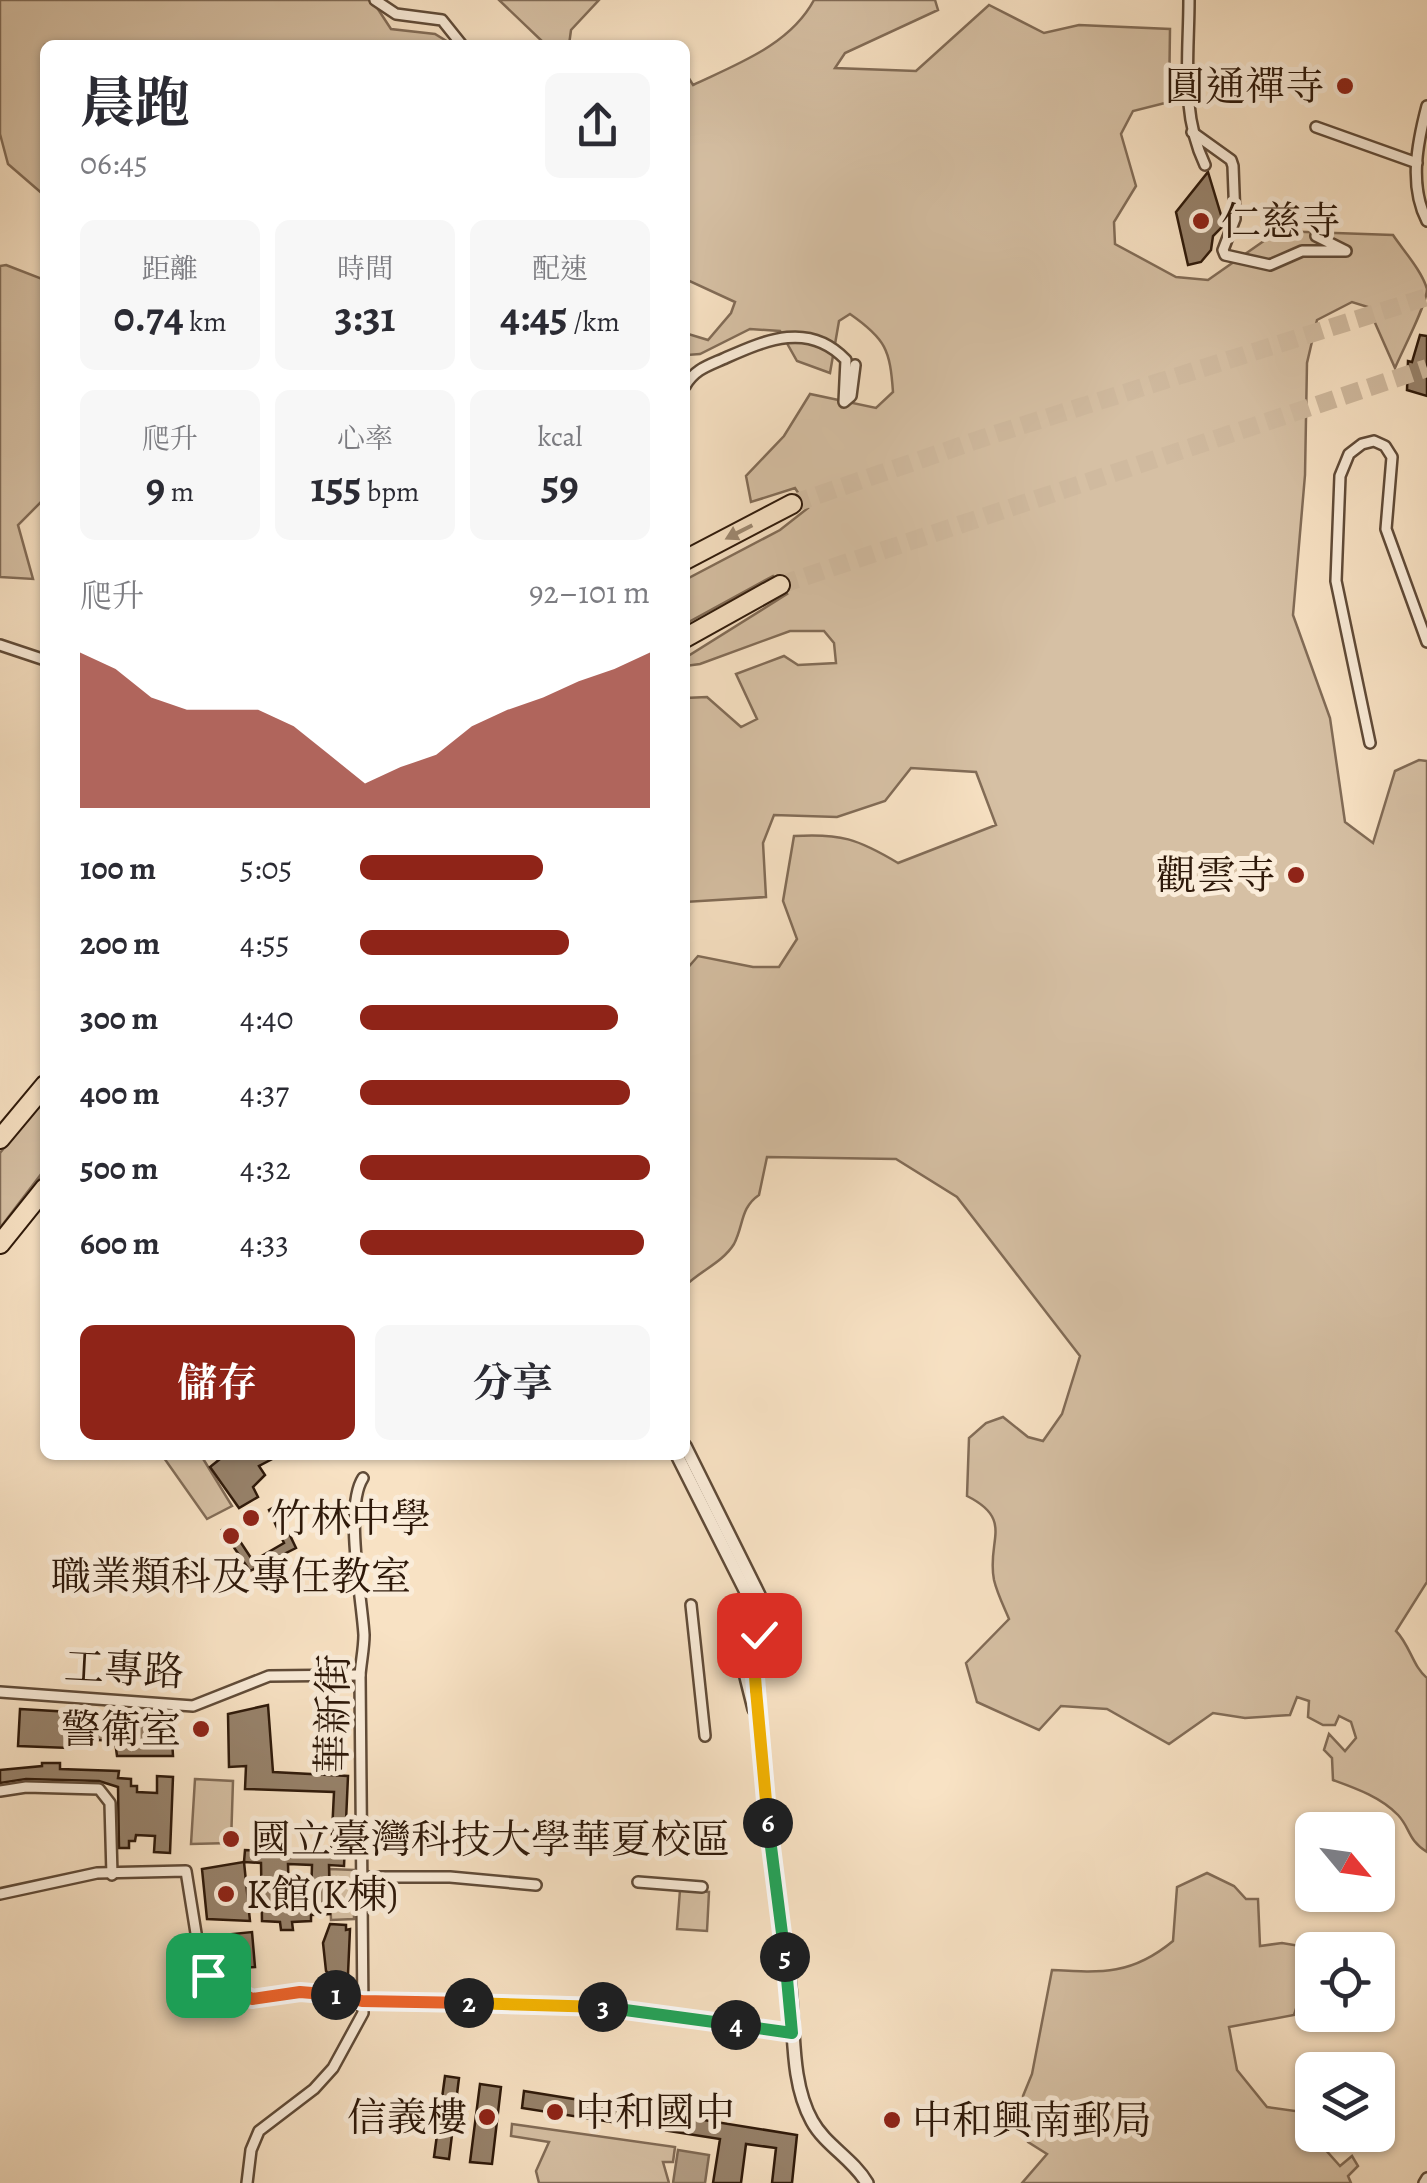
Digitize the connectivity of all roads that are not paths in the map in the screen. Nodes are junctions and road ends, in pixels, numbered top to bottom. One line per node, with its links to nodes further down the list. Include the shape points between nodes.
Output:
1 (375, 0): 3 (street, via 396,14 442,20)
2 (1189, 0): 6 (street)
3 (458, 40)
4 (1427, 106): 7 (street)
5 (1316, 126): 7 (street)
6 (1192, 132): 8 (street); 10 (street, via 1233,166 1235,219 1225,254 1270,265 1302,251 1346,251)
7 (1417, 163): 9 (street, via 1416,200)
8 (1205, 165)
9 (1427, 221)
10 (1316, 236)
11 (855, 365): 12 (street, via 844,402 846,360 823,343 783,337 760,340 704,366)
12 (690, 381)
13 (792, 504): 14 (highway, one-way to 14)
14 (690, 557)
15 (780, 585): 16 (highway)
16 (690, 635)
17 (1427, 642): 20 (street, via 1386,530 1392,457 1374,441 1362,444 1349,454 1340,476 1336,581)
18 (0, 645): 19 (street)
19 (40, 658)
20 (1370, 742)
21 (40, 1091): 22 (highway)
22 (0, 1139)
23 (40, 1194): 24 (highway)
24 (0, 1244)
25 (690, 1456): 31 (street, via 758,1596)
26 (680, 1460): 31 (street, via 750,1600 746,1676)
27 (362, 1478): 29 (street, 華新街, via 355,1515 364,1638)
28 (690, 1605): 32 (street)
29 (360, 1675): 30 (street, 工專路, via 269,1676 194,1706); 35 (street, 華新街)
30 (0, 1692)
31 (758, 1718): 41 (street)
32 (706, 1736)
33 (0, 1791): 34 (street, via 99,1789 110,1803)
34 (112, 1876): 39 (street); 40 (street, via 186,1871 208,1975 252,1999 300,1992)
35 (361, 1877): 37 (street, via 450,1876); 40 (street, 華新街)
36 (638, 1882): 38 (street)
37 (536, 1885)
38 (702, 1887)
39 (0, 1894)
40 (362, 2001): 41 (street, via 626,2008); 42 (street, via 363,2014 333,2068 258,2132)
41 (792, 2033): 43 (street, via 813,2124)
42 (247, 2183)
43 (867, 2183)

